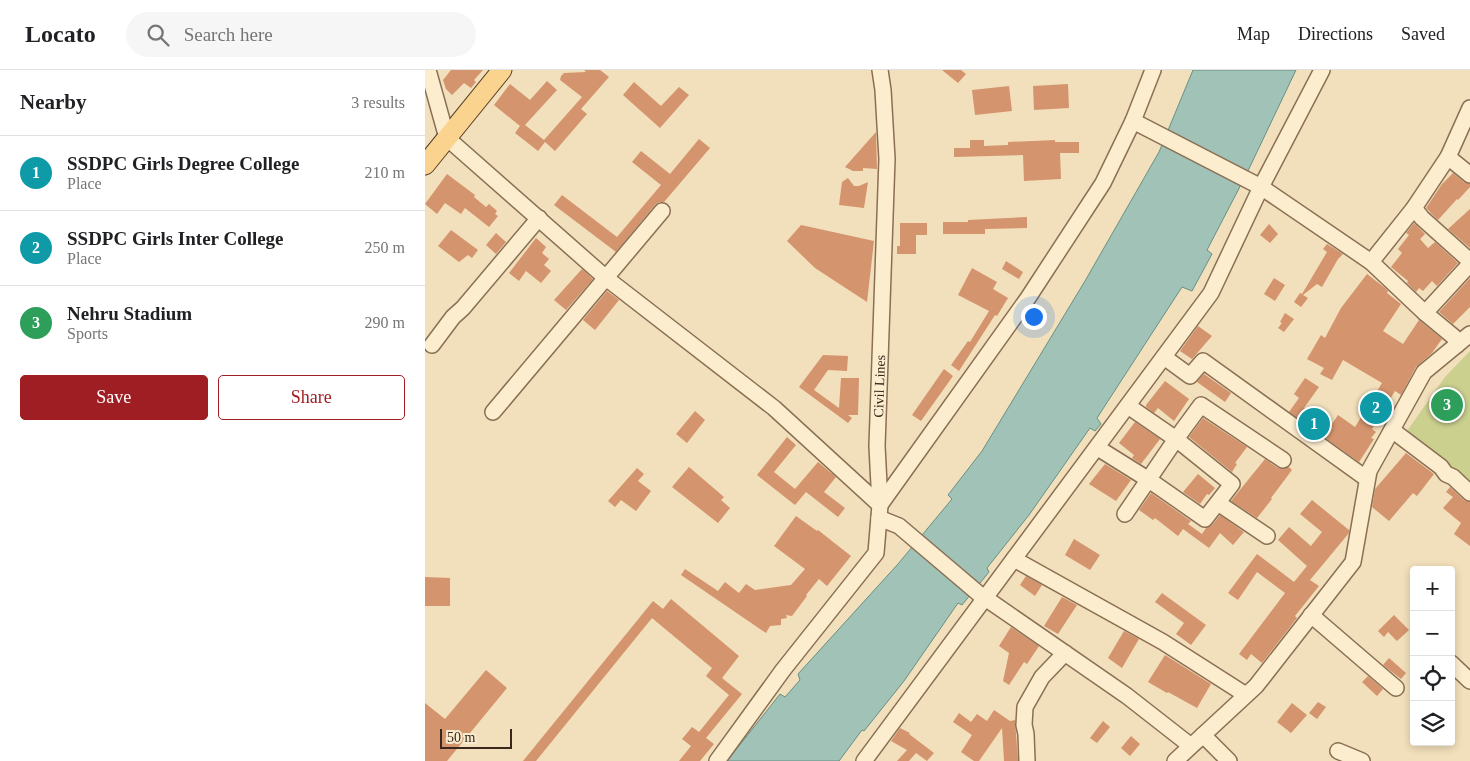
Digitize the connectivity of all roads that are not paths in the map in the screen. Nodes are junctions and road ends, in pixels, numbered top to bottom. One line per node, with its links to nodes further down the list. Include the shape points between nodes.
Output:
1 (428, 70): 8 (street)
2 (502, 70): 8 (main road)
3 (880, 70): 34 (street, Civil Lines, via 887,159 877,446)
4 (1153, 70): 7 (street)
5 (1322, 70): 12 (street)
6 (1470, 108): 9 (street)
7 (1133, 121): 12 (street); 34 (street, via 1103,183 1029,298)
8 (447, 138): 10 (main road); 15 (street)
9 (1448, 157): 11 (street); 13 (street)
10 (425, 165)
11 (1470, 175)
12 (1261, 187): 16 (street); 23 (street, via 1211,293)
13 (1414, 208): 16 (street); 17 (street)
14 (663, 211): 18 (street)
15 (539, 218): 18 (street); 21 (street)
16 (1371, 262): 19 (street)
17 (1470, 263): 19 (street)
18 (606, 278): 25 (street); 34 (street, via 774,408)
19 (1425, 313): 22 (street, via 1454,337)
20 (1470, 334): 22 (street)
21 (432, 345)
22 (1457, 345): 26 (street, via 1424,372)
23 (1164, 357): 24 (street); 30 (street, via 1190,376 1203,361)
24 (1127, 406): 27 (street); 37 (street)
25 (493, 412)
26 (1392, 430): 30 (street); 32 (street)
27 (1176, 439): 29 (street, via 1201,405); 31 (street); 33 (street, via 1232,484)
28 (1101, 450): 31 (street)
29 (1283, 460)
30 (1367, 479): 39 (street, via 1353,562)
31 (1149, 480): 33 (street, via 1205,519); 35 (street)
32 (1470, 493)
33 (1218, 503): 36 (street)
34 (880, 512): 38 (street); 48 (street, Civil Lines, via 876,553 783,670)
35 (1125, 514)
36 (1267, 536)
37 (1014, 559): 38 (street); 44 (street, via 1163,642)
38 (982, 597): 40 (street); 49 (street)
39 (1311, 615): 43 (street); 44 (street)
40 (1065, 653): 46 (street); 50 (street, via 1043,676 1025,707)
41 (1455, 667): 42 (street)
42 (1470, 681)
43 (1396, 688)
44 (1246, 695): 45 (street)
45 (1203, 735): 46 (street); 52 (street)
46 (1191, 746): 51 (street)
47 (1338, 751): 53 (street)
48 (717, 761)
49 (864, 761)
50 (1027, 761)
51 (1175, 761)
52 (1229, 761)
53 (1361, 761)

